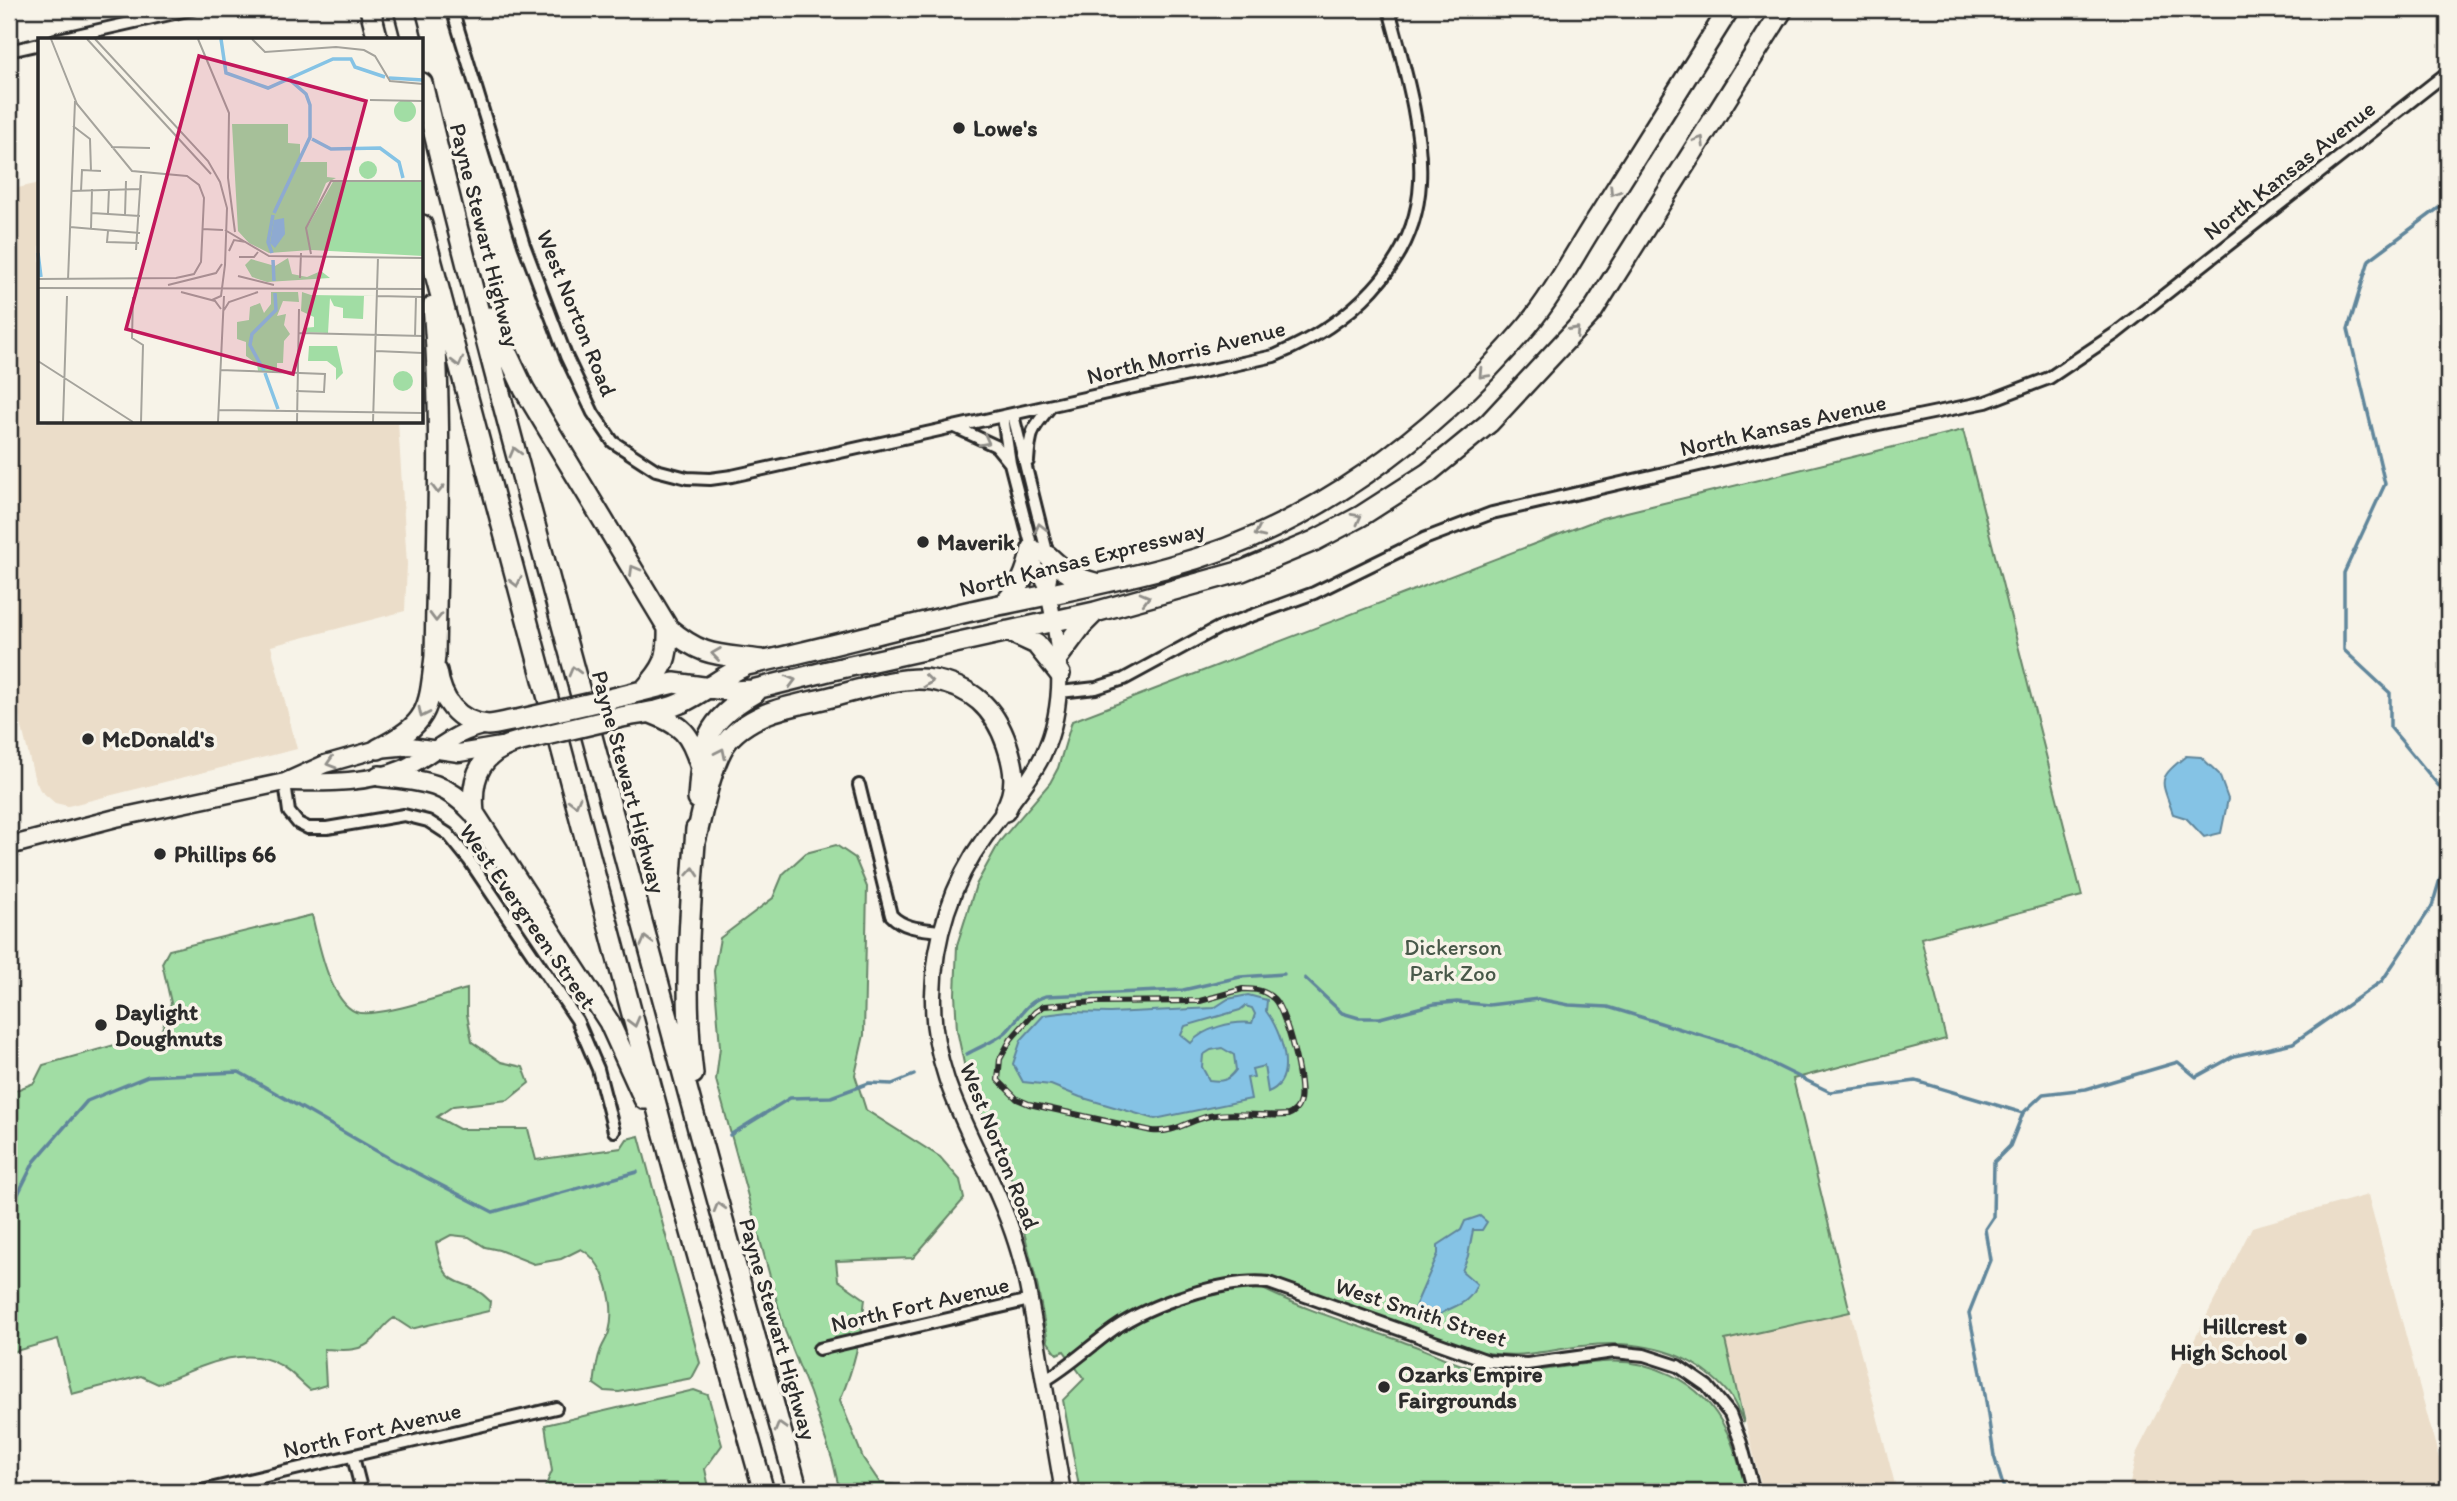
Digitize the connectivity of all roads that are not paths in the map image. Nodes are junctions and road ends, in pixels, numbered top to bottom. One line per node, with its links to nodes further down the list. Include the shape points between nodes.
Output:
1 (192, 9): 8 (street)
2 (370, 9): 9 (highway)
3 (404, 9): 10 (highway)
4 (452, 9): 20 (street, West Norton Road, via 536,279 593,414 614,442 656,470 710,478)
5 (1389, 9): 18 (street, North Morris Avenue, via 1418,142 1419,193 1408,234 1387,272 1355,308 1315,337 1274,356)
6 (1729, 9): 24 (highway, North Kansas Expressway, one-way to 24, via 1529,324 1436,419 1373,468 1280,523 1213,553)
7 (1783, 9): 27 (highway, North Kansas Expressway, one-way to 7, via 1242,570 1338,529 1449,457 1489,423 1592,312)
8 (64, 38)
9 (377, 38)
10 (411, 38)
11 (38, 44): 12 (street)
12 (9, 51)
13 (2448, 72): 33 (street, North Kansas Avenue, via 2116,332 2049,378 1986,402 1516,506 1447,529 1314,593 1218,628 1124,679 1097,688)
14 (424, 92): 16 (highway, Payne Stewart Highway)
15 (424, 235): 17 (highway)
16 (460, 245): 29 (highway, one-way to 16, via 524,389); 52 (highway, Payne Stewart Highway, one-way to 16)
17 (427, 249): 31 (highway, one-way to 31, via 438,377); 53 (highway, one-way to 53)
18 (1051, 406): 19 (street, North Morris Avenue); 22 (street, via 1029,436)
19 (1008, 416): 20 (street, West Norton Road); 21 (street, West Norton Road); 22 (street, West Norton Road)
20 (955, 427): 21 (street, one-way to 21, via 996,446)
21 (1010, 463): 23 (street, West Norton Road)
22 (1027, 475): 23 (street, West Norton Road, one-way to 22)
23 (1040, 553): 24 (highway, via 1065,573); 25 (street, West Norton Road, via 1039,575); 25 (street, West Norton Road, via 1052,572); 26 (highway)
24 (1096, 583): 25 (highway, North Kansas Expressway)
25 (1048, 594): 26 (highway, North Kansas Expressway); 28 (main road, West Norton Road)
26 (1004, 604): 32 (highway, North Kansas Expressway)
27 (1096, 612): 28 (highway, North Kansas Expressway); 33 (highway, via 1082,625)
28 (1055, 621): 30 (highway, North Kansas Expressway); 33 (main road, West Norton Road)
29 (668, 628): 32 (highway, one-way to 29, via 701,651); 36 (highway, via 665,664)
30 (1008, 631): 33 (highway, via 1037,644); 35 (highway, North Kansas Expressway, one-way to 30)
31 (435, 656): 38 (highway, via 445,699 464,717); 40 (highway, one-way to 40, via 422,718 408,733)
32 (771, 661): 34 (highway, North Kansas Expressway, via 735,670)
33 (1059, 674): 46 (main road, West Norton Road, via 1052,726 1042,755)
34 (706, 688): 35 (highway, North Kansas Expressway); 36 (highway, North Kansas Expressway, via 681,683); 37 (highway, North Kansas Expressway, via 682,703)
35 (764, 688): 42 (highway, via 731,706 717,720)
36 (644, 690): 38 (highway, North Kansas Expressway, bridge)
37 (651, 713): 39 (highway, North Kansas Expressway, bridge); 42 (highway, via 671,720 687,733)
38 (488, 725): 41 (main road, North Kansas Expressway, via 464,730)
39 (501, 746): 41 (main road, North Kansas Expressway, via 472,753); 47 (highway, via 477,772)
40 (379, 749): 41 (main road, North Kansas Expressway, via 410,746); 44 (main road, North Kansas Expressway, one-way to 44, via 325,764)
41 (433, 750): 43 (main road, North Kansas Expressway, via 405,768)
42 (700, 766): 48 (highway)
43 (379, 776): 44 (main road, North Kansas Expressway, via 329,783); 47 (highway, via 434,783 452,792)
44 (285, 782): 49 (main road, North Kansas Expressway); 51 (street, West Evergreen Street, via 289,812 308,828 404,815 428,821 447,834 577,1020 598,1069)
45 (859, 785): 50 (street, via 891,915 908,926)
46 (1004, 811): 48 (highway, one-way to 46, via 724,745 745,724 782,709 896,682 931,680 962,690 993,713 1015,776); 50 (main road, West Norton Road, via 966,867)
47 (474, 813): 53 (highway, via 608,1022)
48 (695, 842): 52 (highway, one-way to 48, via 687,1016)
49 (9, 846)
50 (940, 931): 54 (main road, West Norton Road, via 933,998 939,1054 954,1104 1009,1222)
51 (614, 1131)
52 (701, 1145): 62 (highway, Payne Stewart Highway, one-way to 52)
53 (673, 1168): 61 (highway)
54 (1030, 1300): 55 (street, North Fort Avenue); 56 (main road, West Norton Road)
55 (820, 1349)
56 (1044, 1381): 63 (main road, West Norton Road); 64 (street, West Smith Street, via 1146,1311 1250,1281 1290,1290 1488,1362 1527,1364 1614,1352 1667,1362 1698,1378 1723,1404 1741,1443)
57 (556, 1408): 58 (street, North Fort Avenue)
58 (353, 1457): 59 (street, North Fort Avenue); 60 (street)
59 (198, 1492)
60 (362, 1492)
61 (764, 1492)
62 (798, 1492)
63 (1063, 1492)
64 (1754, 1492)

